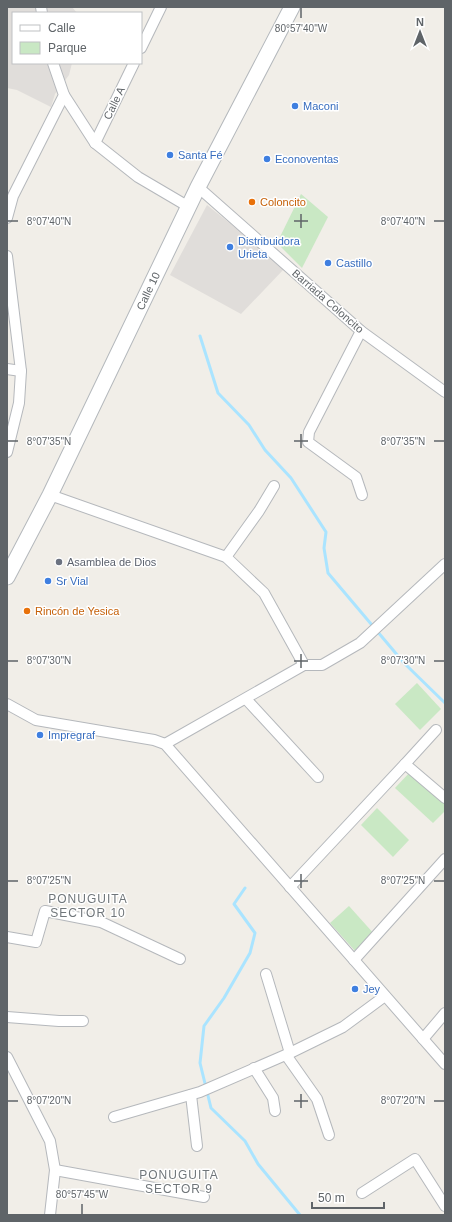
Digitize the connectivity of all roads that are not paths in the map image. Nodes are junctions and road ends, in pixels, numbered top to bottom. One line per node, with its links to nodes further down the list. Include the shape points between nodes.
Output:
1 (161, 7): 3 (street)
2 (292, 7): 8 (main road, Calle 10)
3 (142, 46)
4 (53, 64): 6 (street)
5 (134, 64): 7 (street, Calle A)
6 (64, 95): 7 (street); 10 (street, via 13,196)
7 (95, 143): 9 (street, via 138,177)
8 (198, 187): 9 (main road, Calle 10); 12 (street, Barriada Coloncito)
9 (189, 206): 18 (main road, Calle 10)
10 (7, 218)
11 (7, 256): 14 (street)
12 (361, 331): 15 (street, Barriada Coloncito); 19 (street, via 309,432 308,442 356,476)
13 (7, 369): 14 (street)
14 (21, 371): 16 (street, via 19,403)
15 (445, 392)
16 (7, 452)
17 (274, 486): 20 (street)
18 (50, 495): 20 (street); 22 (main road, Calle 10)
19 (362, 495)
20 (226, 557): 23 (street, via 264,593)
21 (445, 564): 23 (street, via 360,643 322,665)
22 (7, 577)
23 (304, 666): 24 (street)
24 (246, 699): 27 (street); 29 (street)
25 (7, 704): 27 (street, via 36,720)
26 (436, 730): 28 (street)
27 (165, 744): 32 (street)
28 (405, 764): 30 (street); 32 (street)
29 (318, 777)
30 (445, 798)
31 (445, 859): 35 (street)
32 (290, 887): 35 (street)
33 (7, 937): 34 (street, via 36,942 45,911 101,922)
34 (180, 959)
35 (354, 960): 37 (street)
36 (266, 974): 42 (street)
37 (385, 996): 41 (street); 42 (street, via 343,1027)
38 (445, 1013): 41 (street)
39 (7, 1017): 40 (street)
40 (83, 1021)
41 (423, 1039): 44 (street)
42 (288, 1054): 45 (street); 49 (street, via 317,1100)
43 (7, 1057): 51 (street, via 50,1141)
44 (445, 1064)
45 (254, 1068): 46 (street); 47 (street, via 273,1098)
46 (191, 1095): 48 (street); 50 (street)
47 (275, 1111)
48 (114, 1117)
49 (329, 1135)
50 (197, 1146)
51 (55, 1170): 53 (street); 55 (street)
52 (362, 1193): 54 (street, via 414,1158)
53 (204, 1197)
54 (445, 1206)
55 (50, 1215)

